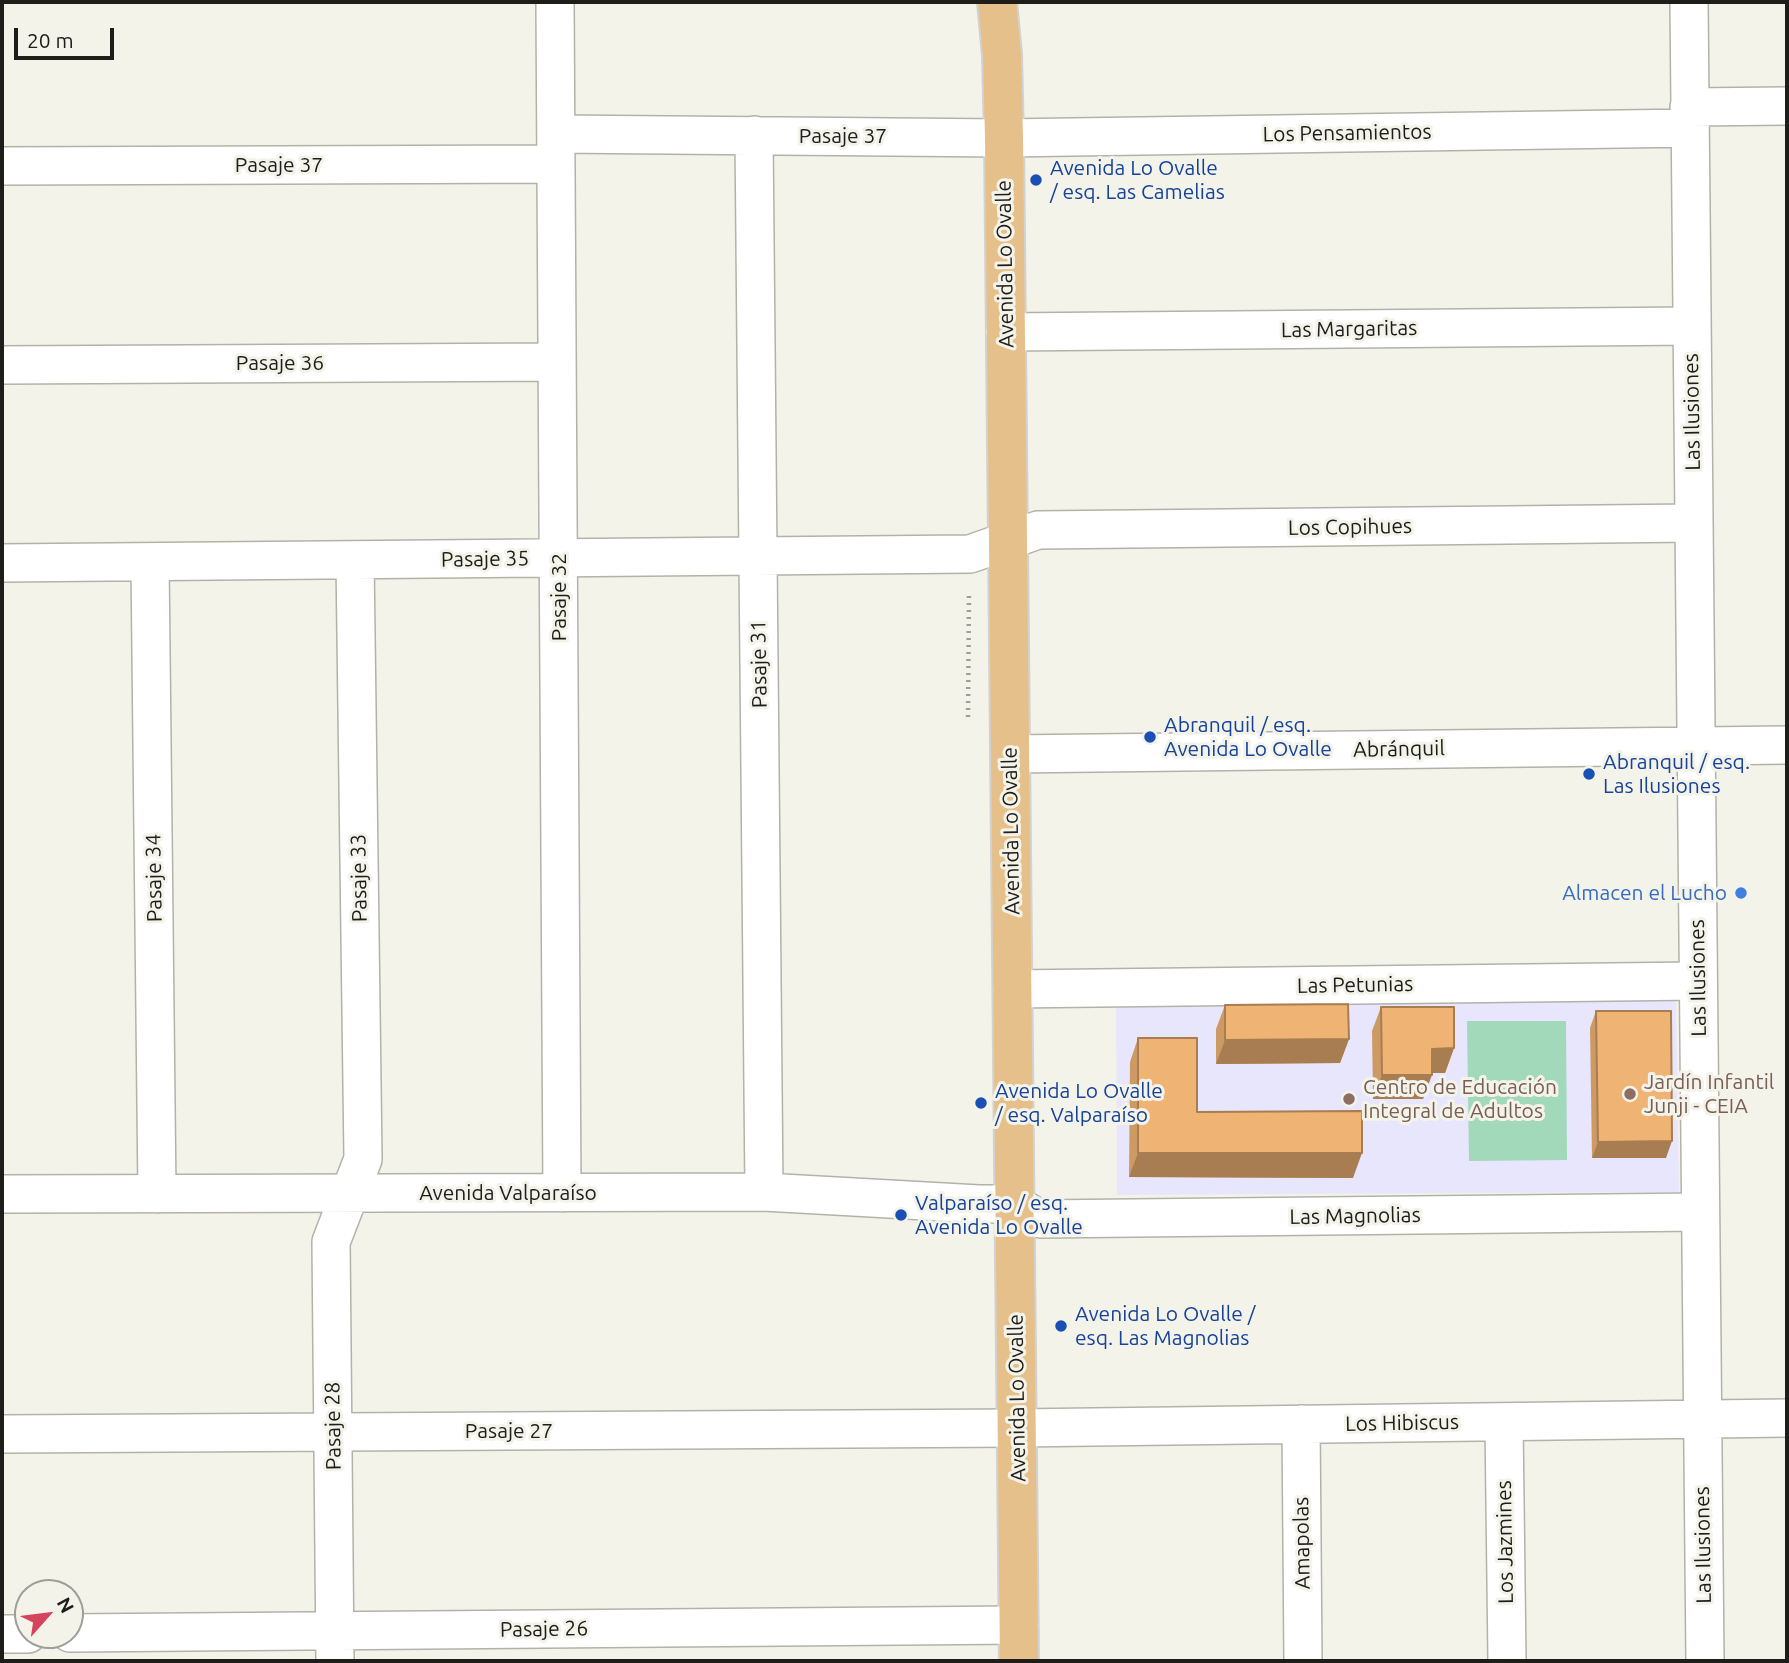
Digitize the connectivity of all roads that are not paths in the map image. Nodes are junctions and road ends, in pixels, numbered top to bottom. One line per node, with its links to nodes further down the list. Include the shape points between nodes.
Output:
1 (555, 2): 8 (street, Pasaje 32)
2 (997, 2): 7 (main road, Avenida Lo Ovalle)
3 (1689, 2): 5 (street, Las Ilusiones)
4 (1787, 106): 5 (street, Los Pensamientos)
5 (1690, 118): 7 (street, Los Pensamientos); 10 (street, Las Ilusiones)
6 (754, 135): 7 (street, Pasaje 37); 8 (street, Pasaje 37); 16 (street, Pasaje 31)
7 (1004, 138): 11 (main road, Avenida Lo Ovalle)
8 (556, 149): 9 (street, Pasaje 37); 12 (street, Pasaje 32)
9 (2, 166)
10 (1692, 326): 11 (street, Las Margaritas); 14 (street, Las Ilusiones)
11 (1006, 332): 15 (main road, Avenida Lo Ovalle)
12 (557, 362): 13 (street, Pasaje 36); 17 (street, Pasaje 32)
13 (2, 365)
14 (1693, 523): 15 (street, Los Copihues, via 1038,530); 22 (street, Las Ilusiones)
15 (1007, 540): 16 (street, Pasaje 35, via 970,554); 23 (main road, Avenida Lo Ovalle)
16 (758, 556): 17 (street, Pasaje 35); 26 (street, Pasaje 31)
17 (559, 558): 18 (street, Pasaje 35); 27 (street, Pasaje 32)
18 (355, 560): 19 (street, Pasaje 35); 30 (street, Pasaje 33, via 363,1159)
19 (150, 562): 20 (street, Pasaje 35); 29 (street, Pasaje 34)
20 (2, 564)
21 (1787, 745): 22 (street, Abránquil)
22 (1696, 746): 23 (street, Abránquil); 24 (street, Las Ilusiones)
23 (1010, 754): 25 (main road, Avenida Lo Ovalle)
24 (1698, 981): 25 (street, Las Petunias); 32 (street, Las Ilusiones)
25 (1012, 989): 31 (main road, Avenida Lo Ovalle)
26 (764, 1192): 27 (street, Avenida Valparaíso); 31 (street, Avenida Valparaíso)
27 (562, 1193): 30 (street, Avenida Valparaíso)
28 (2, 1194): 29 (street, Avenida Valparaíso)
29 (157, 1194): 30 (street, Avenida Valparaíso)
30 (348, 1194): 38 (street, Pasaje 28, via 331,1242)
31 (1014, 1204): 32 (street, Las Magnolias, via 1040,1219); 37 (main road, Avenida Lo Ovalle)
32 (1700, 1212): 34 (street, Las Ilusiones)
33 (1787, 1419): 34 (street, Los Hibiscus)
34 (1702, 1420): 35 (street, Los Hibiscus); 45 (street, Las Ilusiones)
35 (1504, 1422): 36 (street, Los Hibiscus); 44 (street, Los Jazmines)
36 (1301, 1424): 37 (street, Los Hibiscus); 43 (street, Amapolas)
37 (1017, 1428): 38 (street, Pasaje 27); 41 (main road, Avenida Lo Ovalle)
38 (333, 1432): 39 (street, Pasaje 27); 42 (street, Pasaje 28)
39 (2, 1434)
40 (84, 1634): 42 (street, Pasaje 26)
41 (1019, 1643): 42 (street, Pasaje 26)
42 (335, 1646)
43 (1303, 1661)
44 (1507, 1661)
45 (1704, 1661)

